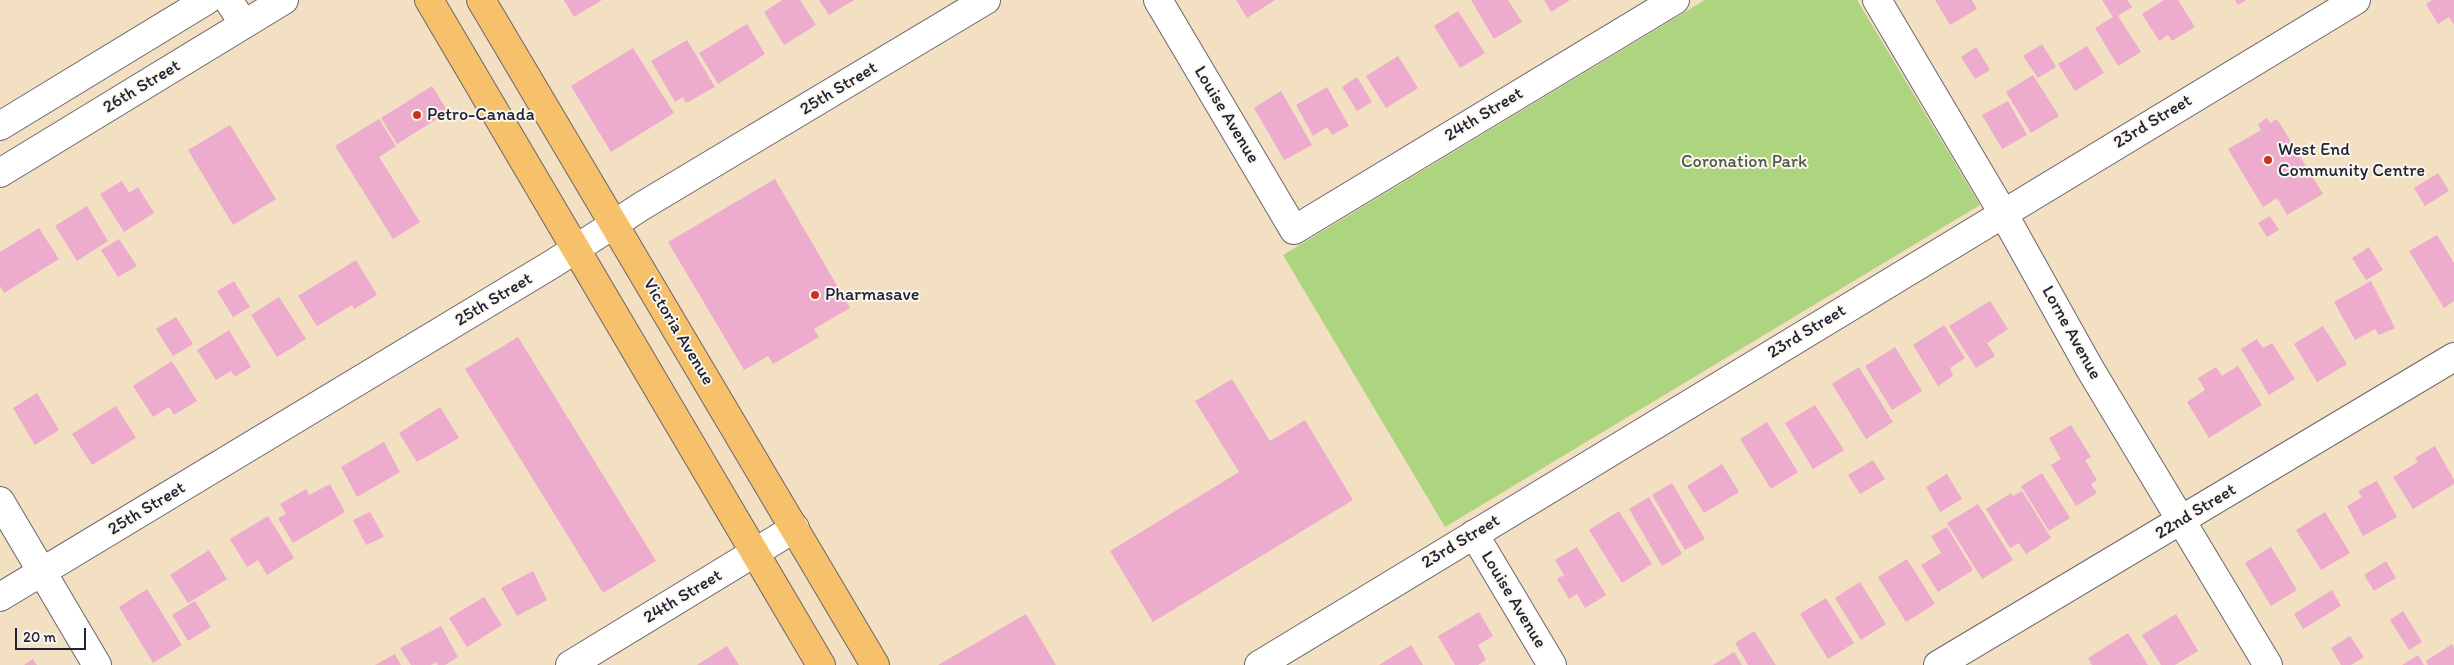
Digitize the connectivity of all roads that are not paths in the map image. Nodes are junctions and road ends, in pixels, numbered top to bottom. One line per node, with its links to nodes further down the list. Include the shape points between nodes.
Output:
1 (207, 0): 12 (street)
2 (228, 0): 11 (street)
3 (284, 0): 11 (street, 26th Street)
4 (429, 0): 17 (main road)
5 (481, 0): 15 (main road, Victoria Avenue)
6 (986, 0): 15 (street, 25th Street)
7 (1158, 0): 16 (street, Louise Avenue)
8 (1675, 0): 16 (street, 24th Street)
9 (1877, 0): 14 (street, Lorne Avenue)
10 (2356, 0): 14 (street, 23rd Street)
11 (244, 24): 13 (street, 26th Street)
12 (0, 126)
13 (0, 173)
14 (2003, 213): 20 (street, Lorne Avenue, via 2090,369); 22 (street, 23rd Street)
15 (613, 224): 17 (street, 25th Street); 21 (main road, Victoria Avenue)
16 (1294, 230)
17 (574, 250): 23 (main road); 24 (street, 25th Street)
18 (2454, 357): 20 (street, 22nd Street)
19 (0, 501): 24 (street)
20 (2181, 521): 32 (street, 22nd Street); 33 (street, Lorne Avenue)
21 (795, 528): 23 (street, 24th Street); 29 (main road, Victoria Avenue)
22 (1474, 534): 30 (street, 23rd Street); 31 (street, Louise Avenue)
23 (756, 553): 27 (street, 24th Street); 28 (main road)
24 (42, 572): 25 (street, 25th Street); 26 (street)
25 (0, 597)
26 (97, 665)
27 (570, 665)
28 (821, 665)
29 (874, 665)
30 (1259, 665)
31 (1552, 665)
32 (1938, 665)
33 (2268, 665)

